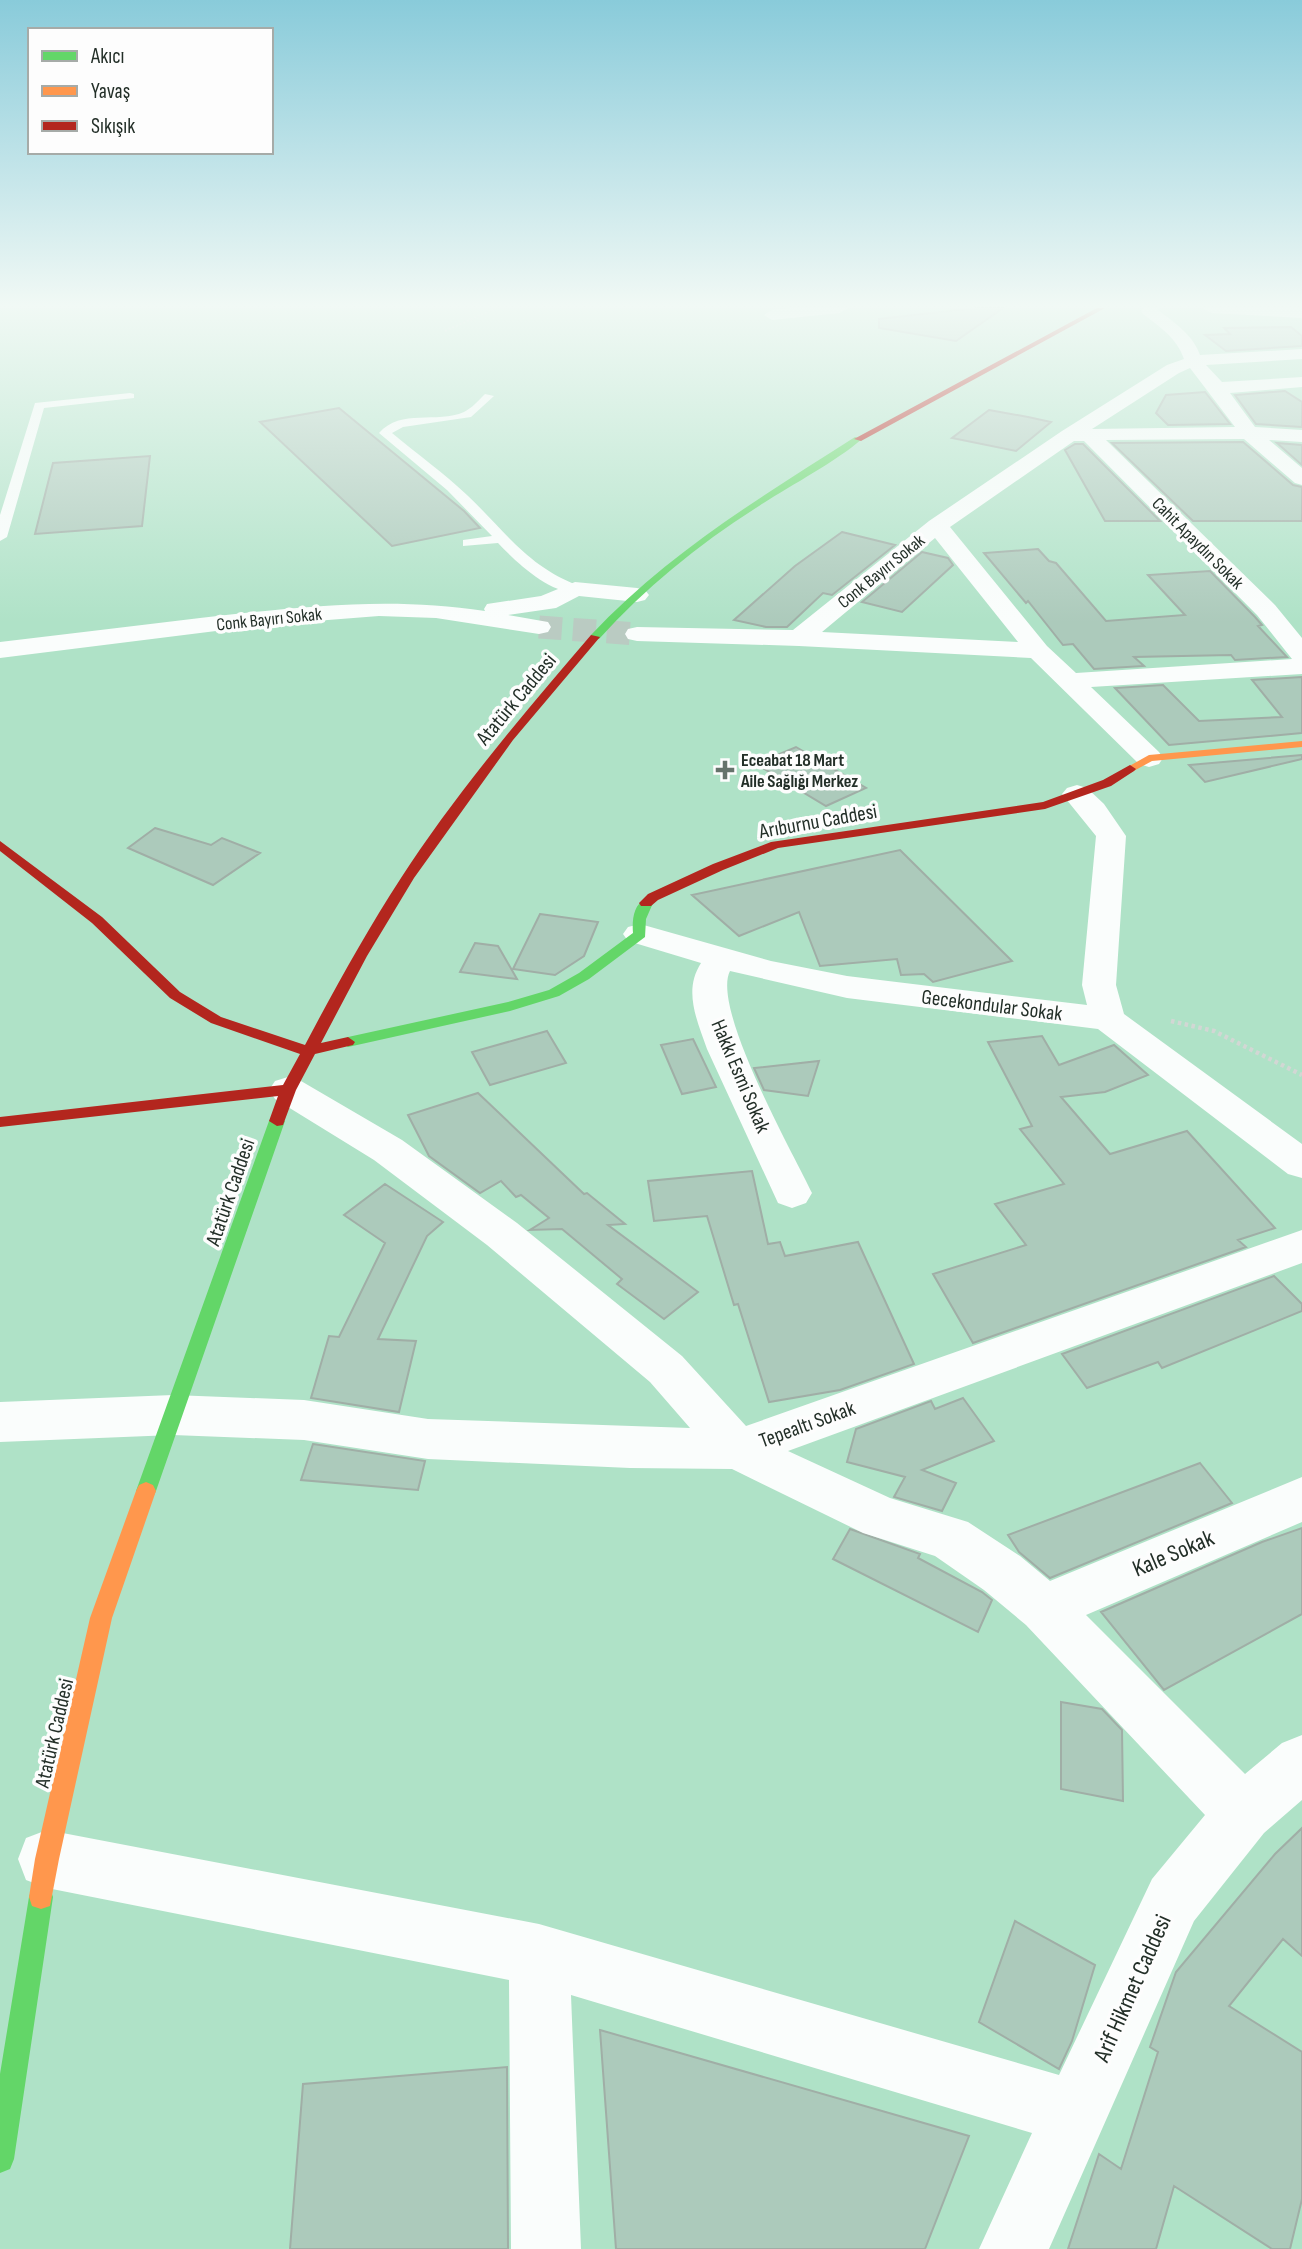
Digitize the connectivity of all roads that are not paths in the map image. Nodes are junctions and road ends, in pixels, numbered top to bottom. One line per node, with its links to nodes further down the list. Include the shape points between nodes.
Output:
1 (37, 413): 13 (lane)
2 (471, 413): 14 (lane, via 401,424 385,433 471,506)
3 (900, 413): 10 (main road)
4 (907, 413): 10 (main road)
5 (1112, 413): 8 (street)
6 (1235, 413): 7 (street)
7 (1249, 433): 8 (street); 9 (street); 11 (street)
8 (1079, 436): 12 (street); 24 (street, Cahit Apaydın Sokak, via 1266,610)
9 (1302, 436)
10 (858, 439): 17 (main road, Atatürk Caddesi, via 712,533)
11 (1302, 479)
12 (937, 527): 21 (street, Conk Bayırı Sokak); 23 (street, Conk Bayırı Sokak)
13 (0, 537)
14 (500, 539): 15 (lane); 16 (lane, via 550,581)
15 (468, 544)
16 (575, 589): 17 (street); 18 (street, via 547,603)
17 (636, 595): 34 (main road, Atatürk Caddesi, via 599,632 462,800 408,877)
18 (466, 616): 19 (street, Conk Bayırı Sokak); 22 (street, Conk Bayırı Sokak, via 366,610)
19 (539, 627)
20 (637, 634): 21 (street, Conk Bayırı Sokak)
21 (799, 638): 23 (street, Conk Bayırı Sokak)
22 (0, 650)
23 (1038, 651): 26 (street, Conk Bayırı Sokak)
24 (1302, 655)
25 (1302, 666): 26 (street)
26 (1069, 681): 28 (street, Conk Bayırı Sokak)
27 (1302, 744): 28 (main road, Arıburnu Caddesi)
28 (1149, 758): 29 (main road, Arıburnu Caddesi, via 1107,783)
29 (1077, 794): 31 (main road, Arıburnu Caddesi, via 997,814 775,845 653,897 643,906); 33 (street, via 1111,836 1099,985)
30 (0, 845): 34 (main road, via 97,920 175,995 216,1020)
31 (640, 934): 32 (street, Gecekondular Sokak); 34 (main road, via 554,993)
32 (722, 958): 33 (street, Gecekondular Sokak, via 847,987); 38 (street, Hakkı Esmi Sokak, via 710,976 716,1025)
33 (1108, 1019): 37 (street, Gecekondular Sokak)
34 (307, 1051): 35 (main road, Atatürk Caddesi)
35 (288, 1090): 36 (main road); 40 (main road, Atatürk Caddesi); 42 (street, Tepealtı Sokak, via 388,1150 502,1234 666,1369)
36 (0, 1122)
37 (1302, 1164)
38 (792, 1193)
39 (1297, 1256): 42 (street, Tepealtı Sokak)
40 (173, 1415): 41 (street); 42 (street, via 304,1420 428,1439); 47 (main road, Atatürk Caddesi, via 101,1618)
41 (0, 1422)
42 (737, 1449): 44 (street, via 880,1517 950,1538)
43 (1302, 1499): 44 (street, Kale Sokak)
44 (1044, 1608): 46 (street)
45 (1302, 1763): 46 (street, Arif Hikmet Caddesi)
46 (1244, 1813): 49 (street, Arif Hikmet Caddesi, via 1173,1900)
47 (47, 1859): 48 (street); 50 (main road, Atatürk Caddesi)
48 (540, 1955): 49 (street); 51 (street)
49 (1076, 2113): 52 (street, Arif Hikmet Caddesi)
50 (0, 2159)
51 (546, 2249)
52 (1014, 2249)

